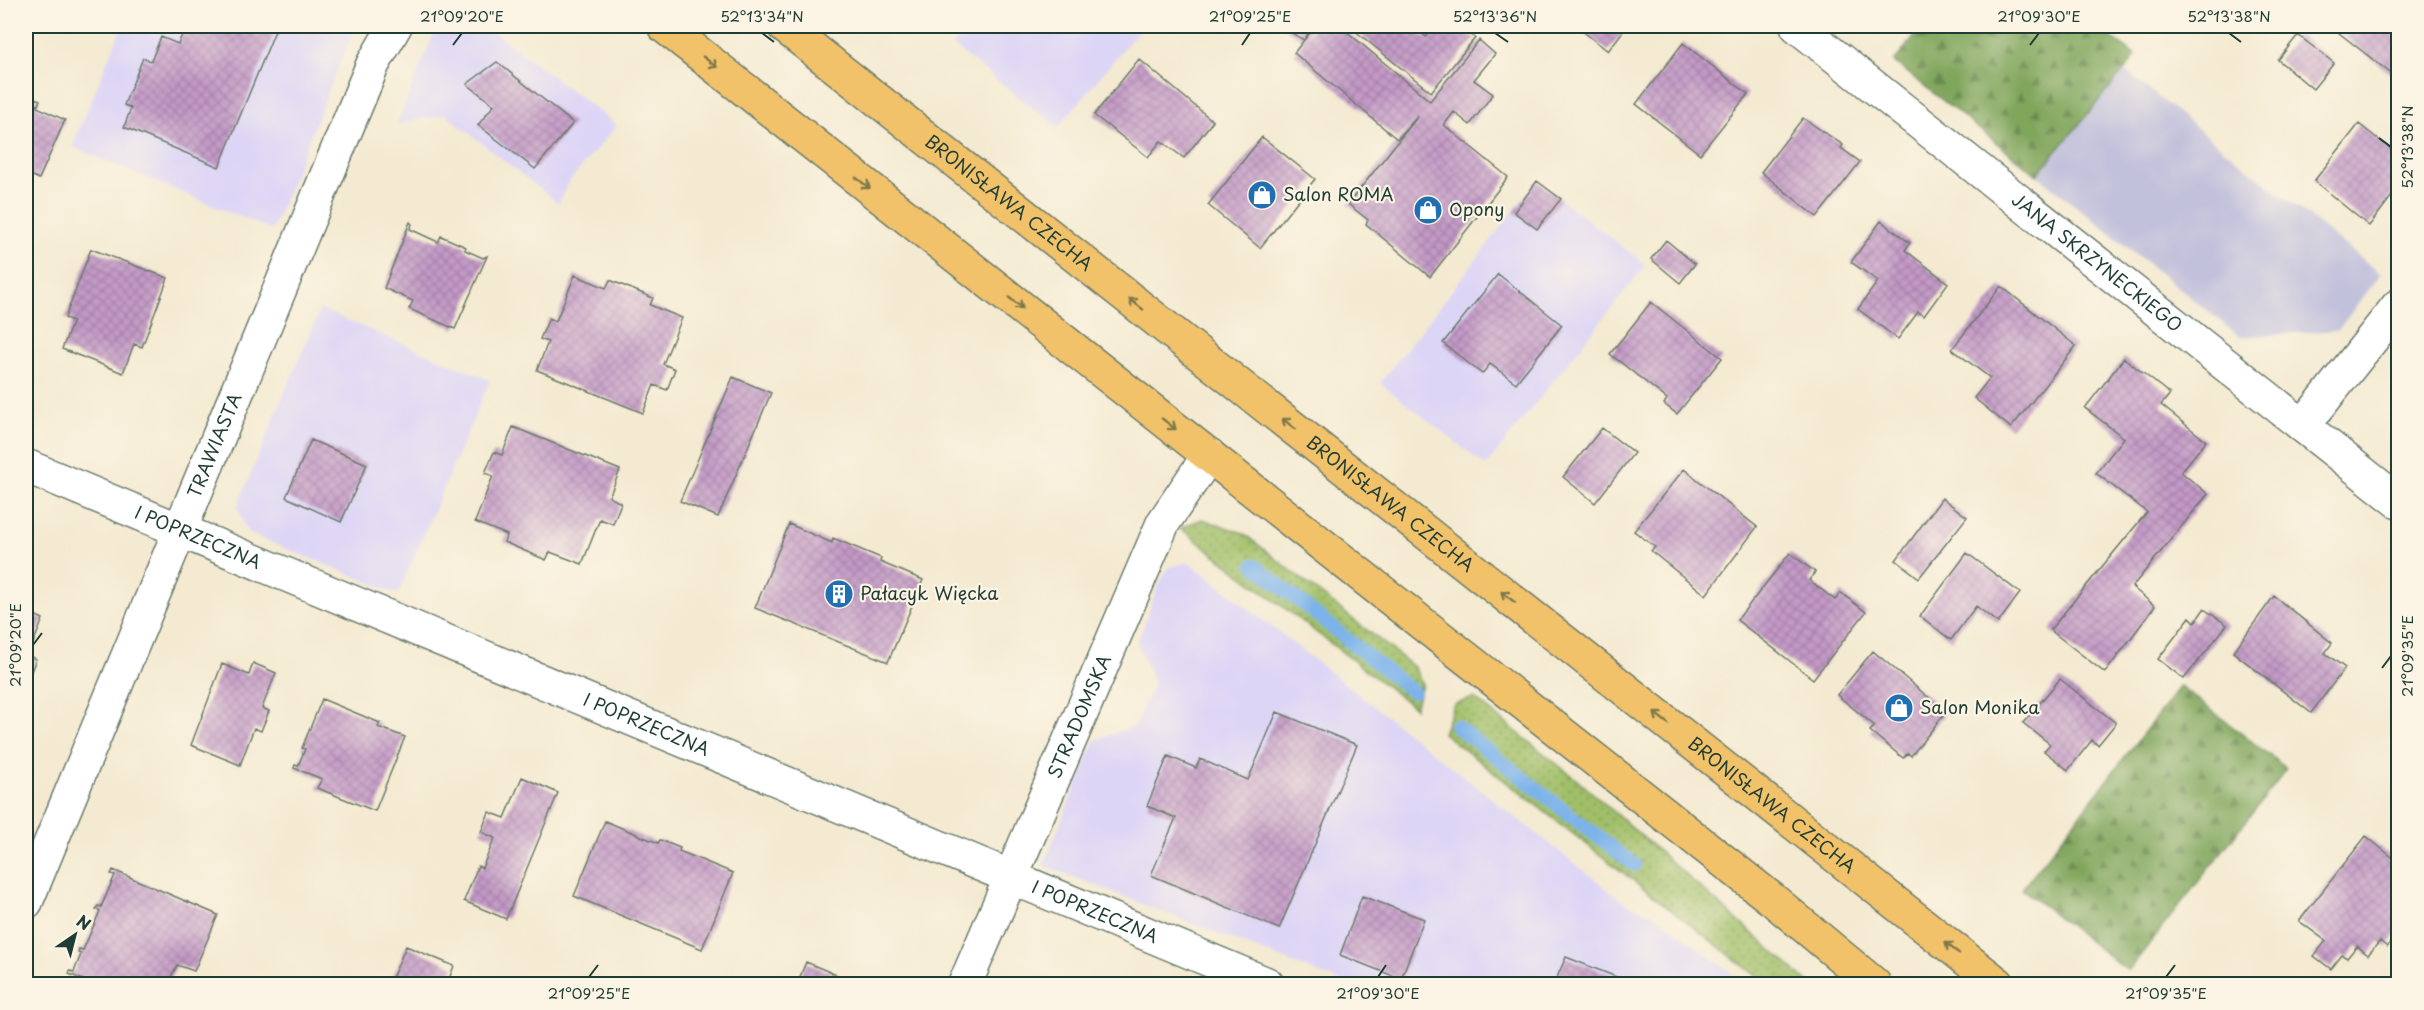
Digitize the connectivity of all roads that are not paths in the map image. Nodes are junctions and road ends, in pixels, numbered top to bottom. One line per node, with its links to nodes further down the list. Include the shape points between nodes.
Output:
1 (395, 26): 10 (street, TRAWIASTA, via 373,64)
2 (664, 26): 7 (main road, one-way to 7)
3 (784, 26): 16 (main road, BRONISŁAWA CZECHA, one-way to 3)
4 (1797, 26): 6 (street, JANA SKRZYNECKIEGO)
5 (2398, 306): 6 (street)
6 (2303, 426): 9 (street, JANA SKRZYNECKIEGO)
7 (1209, 455): 11 (street, STRADOMSKA, via 1163,523); 15 (main road)
8 (26, 466): 10 (street, I POPRZECZNA)
9 (2398, 501)
10 (180, 530): 11 (street, I POPRZECZNA); 12 (street, TRAWIASTA)
11 (1009, 878): 13 (street, STRADOMSKA); 14 (street, I POPRZECZNA)
12 (26, 902)
13 (964, 984)
14 (1267, 984)
15 (1874, 984)
16 (1998, 984)

